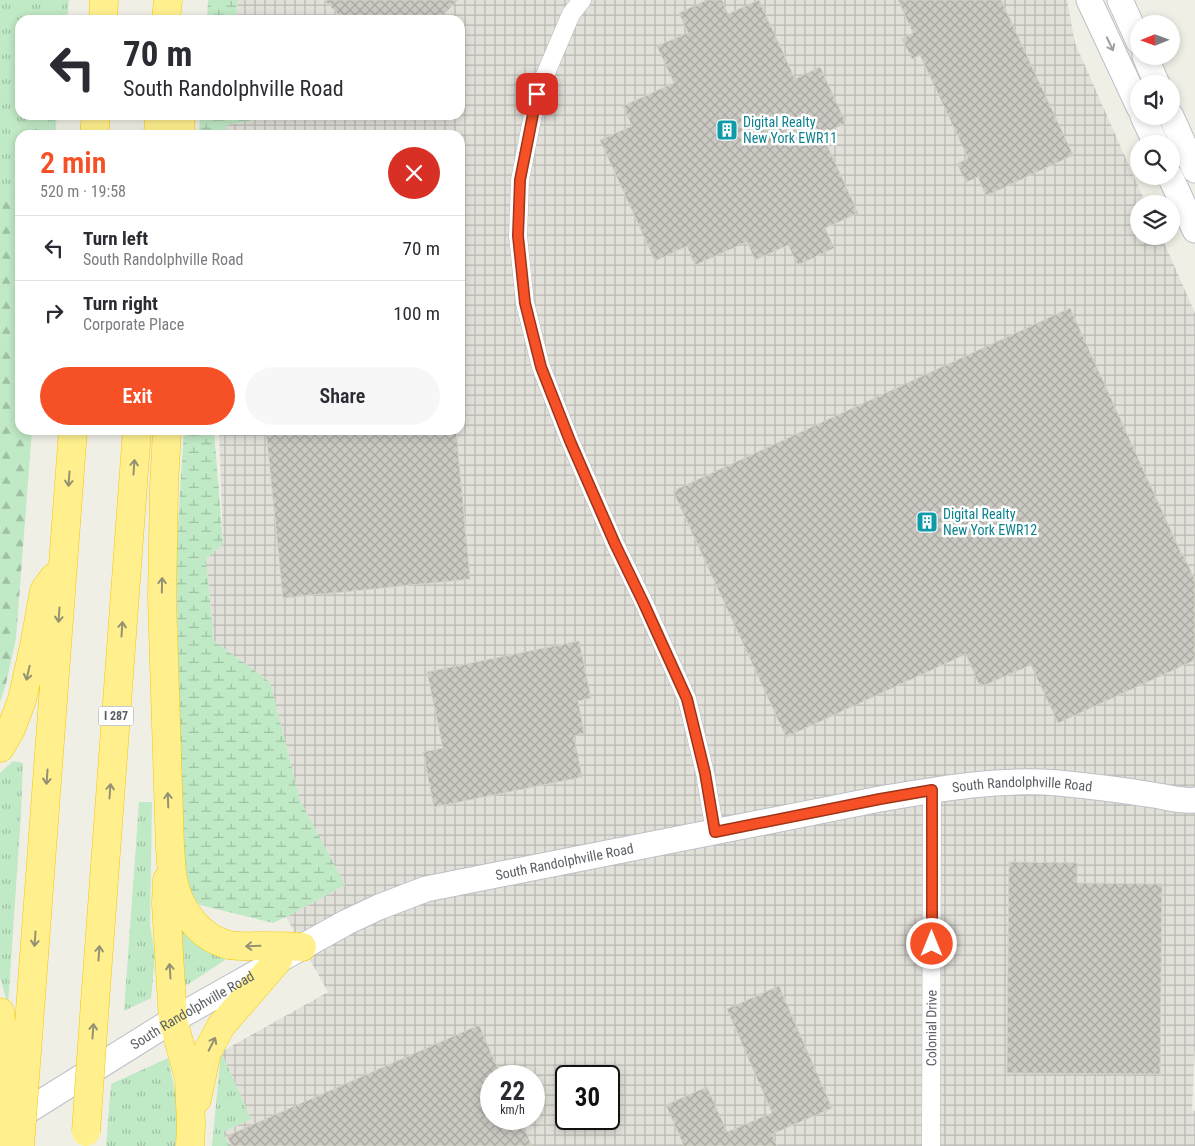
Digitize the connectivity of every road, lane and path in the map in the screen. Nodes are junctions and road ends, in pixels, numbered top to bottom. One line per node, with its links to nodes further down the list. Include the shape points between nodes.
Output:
1 (104, 0): 6 (highway)
2 (168, 0): 7 (highway)
3 (582, 0): 21 (street, via 572,14 537,94 520,180 518,236 525,303 541,367 570,441 687,699)
4 (1089, 0): 9 (main road, one-way to 9)
5 (1120, 0): 8 (main road)
6 (102, 15)
7 (166, 15)
8 (1130, 22)
9 (1130, 88)
10 (1175, 125): 11 (main road)
11 (1195, 170)
12 (1174, 185): 13 (main road)
13 (1195, 230)
14 (73, 435): 17 (highway, one-way to 17)
15 (137, 435): 30 (highway, I 287, one-way to 15, bridge)
16 (167, 435): 22 (highway, one-way to 16, via 162,598)
17 (63, 566): 18 (highway, one-way to 18, via 44,591 22,700); 27 (highway, one-way to 27, via 38,895)
18 (0, 748)
19 (932, 790): 20 (main road, South Randolphville Road, via 1020,782 1057,783); 21 (main road, South Randolphville Road); 33 (street, Colonial Drive)
20 (1193, 802)
21 (715, 832): 23 (main road, South Randolphville Road, via 426,889 346,922)
22 (170, 848): 23 (highway, one-way to 22, via 243,946 210,937 179,901); 26 (highway, one-way to 22, via 166,904)
23 (302, 946): 24 (main road, South Randolphville Road)
24 (278, 960): 26 (main road, South Randolphville Road); 29 (highway, one-way to 24, via 207,1052 221,1026)
25 (0, 1012): 27 (highway)
26 (173, 1020): 28 (main road, South Randolphville Road); 29 (highway, via 189,1078)
27 (15, 1050): 31 (highway, bridge, via 3,1140); 32 (highway, bridge)
28 (0, 1128)
29 (190, 1135)
30 (86, 1139)
31 (6, 1146)
32 (20, 1146)
33 (931, 1146)

